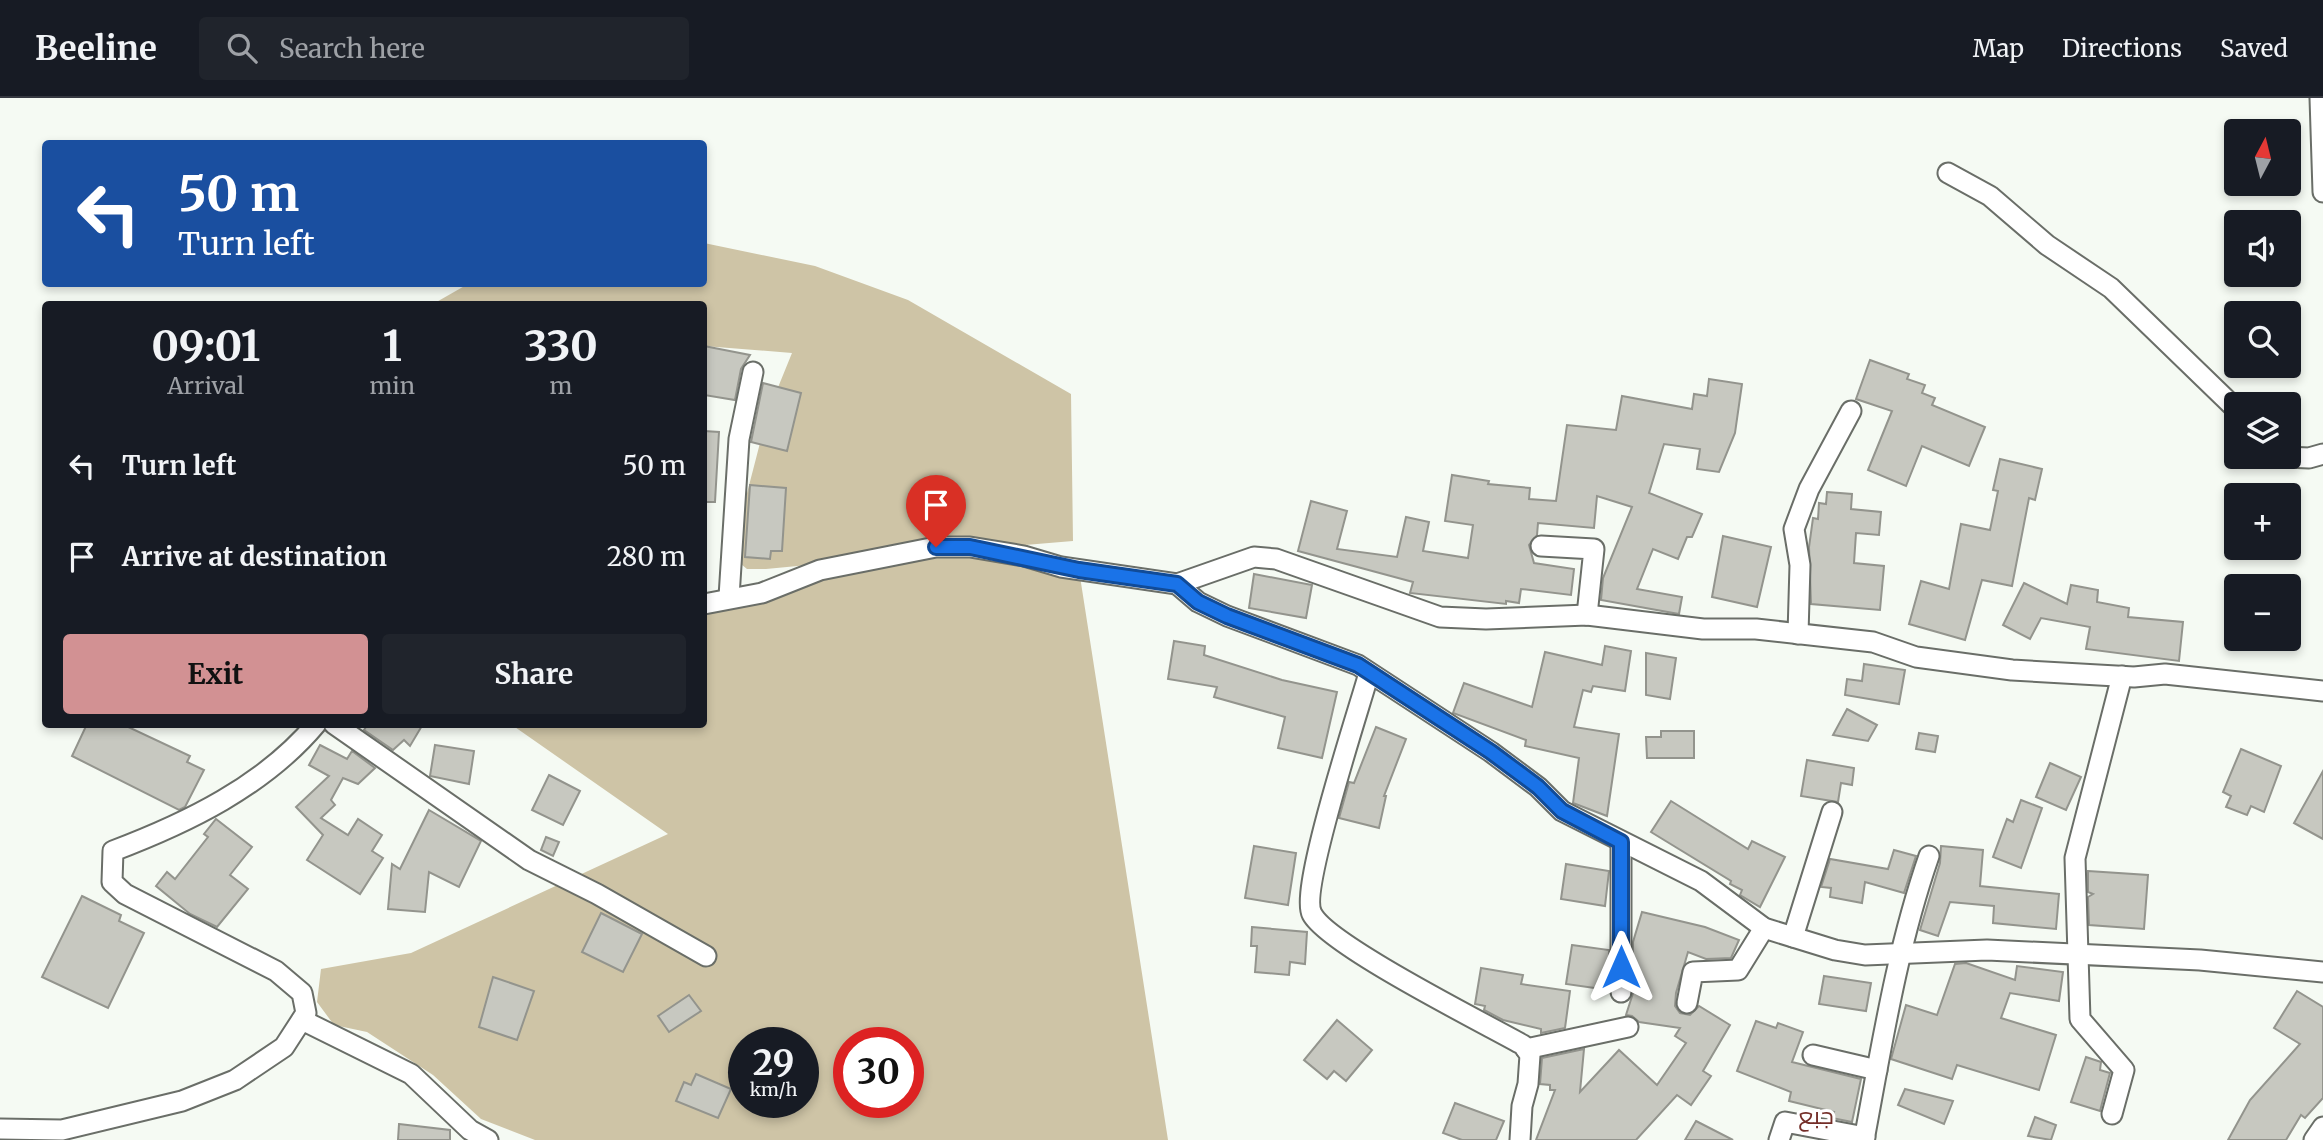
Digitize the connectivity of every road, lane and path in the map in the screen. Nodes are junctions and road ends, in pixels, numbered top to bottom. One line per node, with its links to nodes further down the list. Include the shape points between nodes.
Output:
1 (2320, 98): 3 (street)
2 (1948, 173): 5 (street, via 1990,196 2047,244 2111,288)
3 (2323, 192)
4 (753, 372): 11 (street, via 739,439)
5 (2224, 398)
6 (1851, 411): 14 (street, via 1809,489 1794,529 1800,565)
7 (2323, 454): 8 (street)
8 (2301, 458)
9 (1541, 546): 13 (street, via 1594,549)
10 (1177, 584): 11 (street, via 970,547 936,547 820,569 762,593); 13 (street, via 1254,557 1276,559 1440,617); 15 (street, via 1198,602 1227,616 1334,655)
11 (729, 597): 12 (street)
12 (707, 603)
13 (1587, 615): 14 (street, via 1703,629)
14 (1798, 634): 16 (street, via 1873,642 1952,663)
15 (1369, 673): 21 (street, via 1491,752 1562,811); 33 (street, via 1317,854 1309,898 1311,914 1336,940)
16 (2122, 676): 17 (street, via 2165,674); 27 (street, via 2075,858)
17 (2323, 691)
18 (312, 728): 31 (street, via 228,799 113,851 111,883 276,971 303,993 306,1013)
19 (340, 728): 25 (street, via 528,860)
20 (1832, 812): 24 (street)
21 (1621, 842): 23 (street, via 1701,881); 29 (street)
22 (1929, 856): 26 (street)
23 (1764, 928): 24 (street); 30 (street, via 1738,971 1693,972)
24 (1793, 937): 26 (street, via 1835,950)
25 (706, 956)
26 (1899, 956): 27 (street, via 1959,949); 35 (street)
27 (2076, 956): 28 (street, via 2200,960); 36 (street, via 2080,1019 2124,1070)
28 (2323, 972)
29 (1621, 992)
30 (1687, 1003)
31 (302, 1020): 38 (street, via 284,1047 234,1080 182,1101 62,1130); 40 (street, via 411,1074 470,1130)
32 (1629, 1027): 33 (street)
33 (1525, 1049): 41 (street, via 1530,1055)
34 (1813, 1055): 35 (street)
35 (1877, 1070): 39 (street)
36 (2112, 1114)
37 (2323, 1126): 43 (street)
38 (0, 1129)
39 (1864, 1139): 42 (street, via 1785,1122)
40 (488, 1140)
41 (1520, 1140)
42 (1779, 1140)
43 (2314, 1140)

